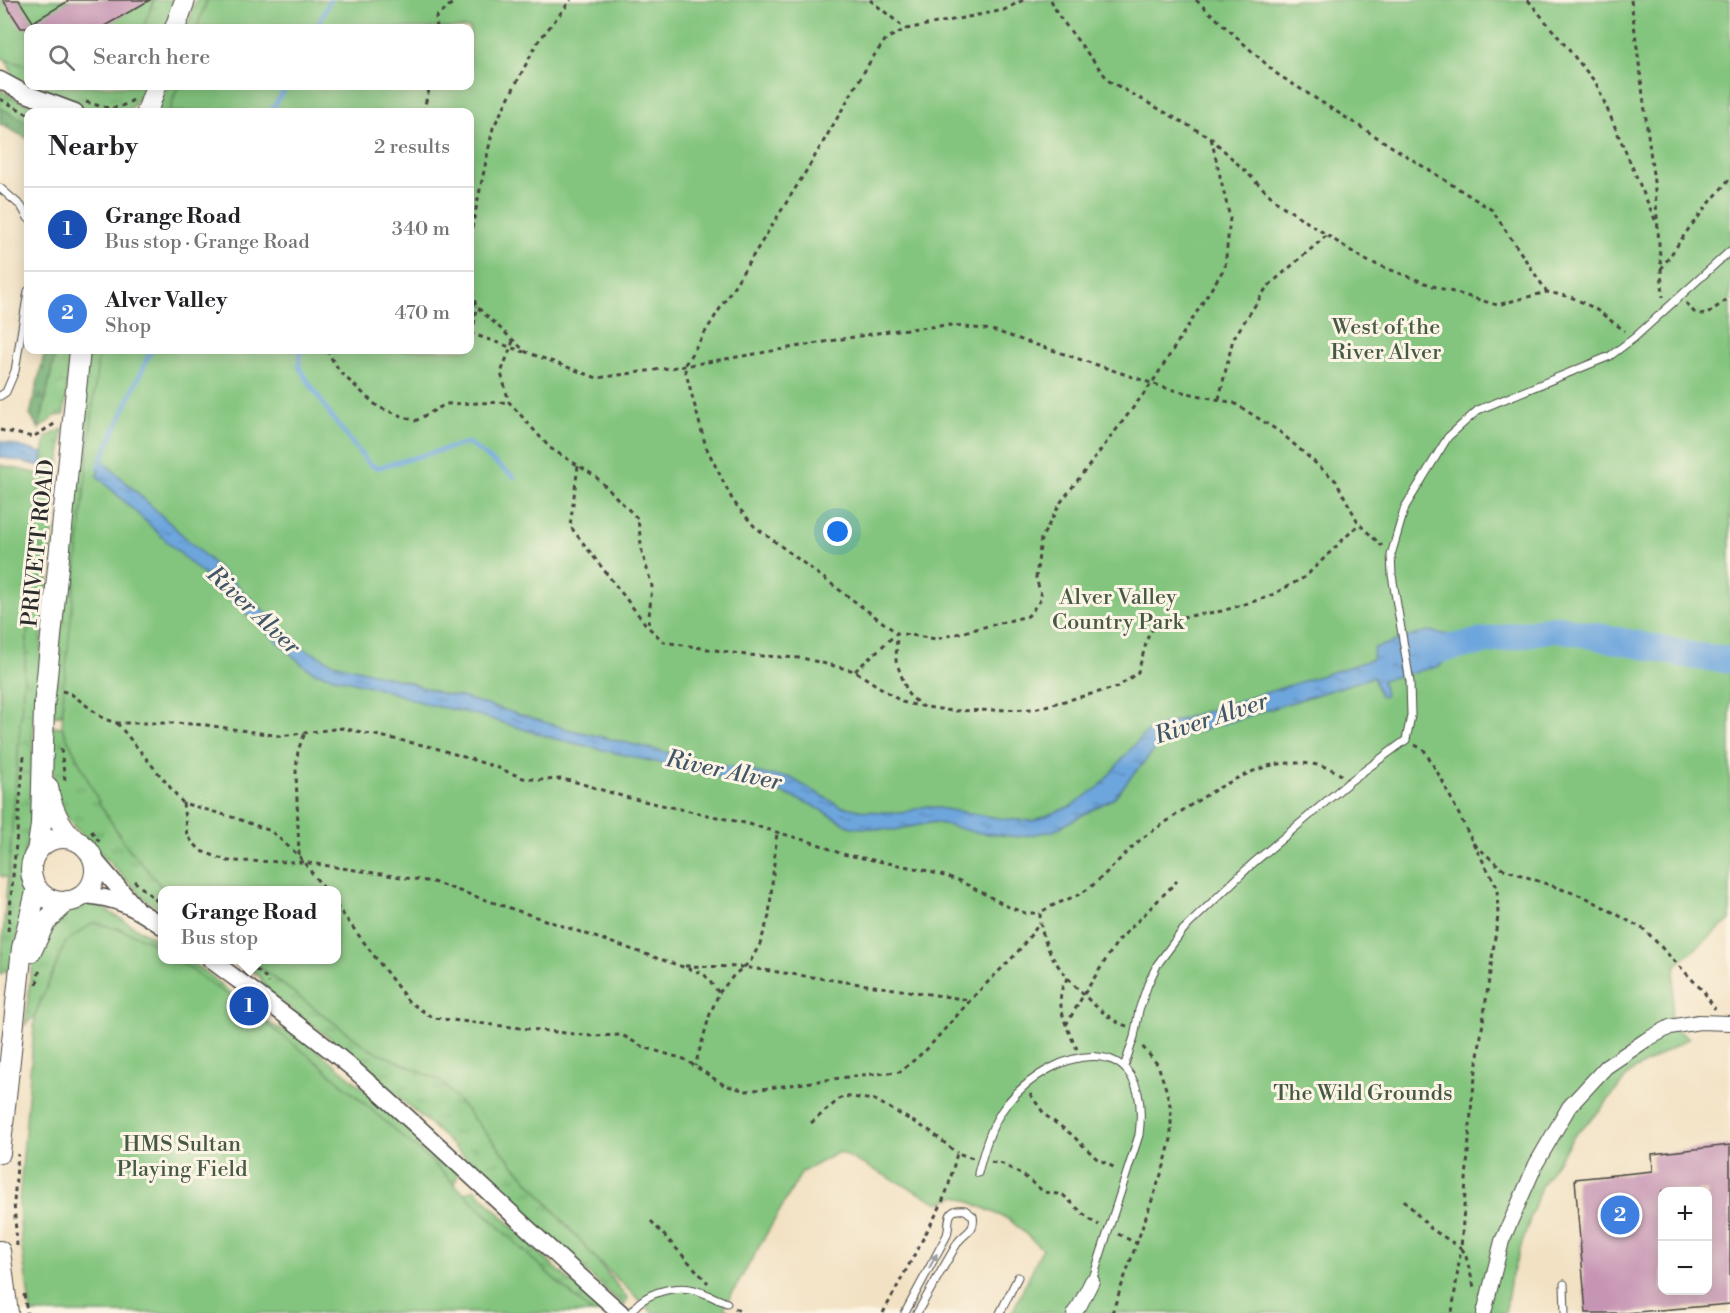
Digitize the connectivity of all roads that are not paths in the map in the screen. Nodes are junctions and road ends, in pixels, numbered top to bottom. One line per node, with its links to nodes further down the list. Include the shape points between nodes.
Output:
1 (185, 0): 2 (main road)
2 (177, 24)
3 (0, 80): 6 (street)
4 (153, 90): 5 (main road)
5 (141, 106)
6 (64, 108)
7 (0, 188): 8 (lane)
8 (24, 211)
9 (1730, 251): 24 (lane, via 1610,356 1478,410 1448,437 1405,507 1391,555 1410,682 1411,716 1406,740 1349,782 1251,865 1183,930 1157,965 1142,1001)
10 (24, 316): 12 (lane, via 15,371 6,392)
11 (80, 354): 13 (main road, PRIVETT ROAD, via 44,706)
12 (0, 396)
13 (52, 746): 14 (main road, PRIVETT ROAD, via 50,804 65,831); 15 (main road, PRIVETT ROAD)
14 (80, 832): 15 (main road, via 53,839); 16 (main road, via 87,848)
15 (37, 852): 17 (main road, via 32,873)
16 (98, 853): 18 (main road, via 93,883); 19 (street)
17 (38, 888): 18 (main road, via 54,900); 22 (main road, via 22,948)
18 (75, 898): 19 (street, via 101,896); 22 (main road, via 45,922)
19 (136, 908): 20 (street)
20 (158, 923)
21 (216, 964): 33 (street, via 350,1067)
22 (17, 990): 25 (main road)
23 (1725, 1022): 39 (street, via 1670,1027 1646,1040 1606,1067 1569,1107 1536,1164 1502,1241)
24 (1124, 1067): 26 (lane, via 1114,1060 1082,1057 1046,1071 1005,1106); 29 (lane, via 1138,1095 1139,1135)
25 (0, 1153)
26 (978, 1173)
27 (9, 1252): 32 (main road)
28 (1018, 1277): 37 (lane)
29 (1092, 1281): 38 (street)
30 (1564, 1284): 40 (lane)
31 (727, 1303): 34 (lane, via 680,1288 651,1296)
32 (8, 1313)
33 (621, 1313)
34 (630, 1313)
35 (905, 1313): 36 (lane, one-way to 36, via 947,1235 950,1215 965,1210 972,1216 973,1226 958,1242)
36 (917, 1313)
37 (1000, 1313)
38 (1074, 1313)
39 (1484, 1313)
40 (1565, 1313)

